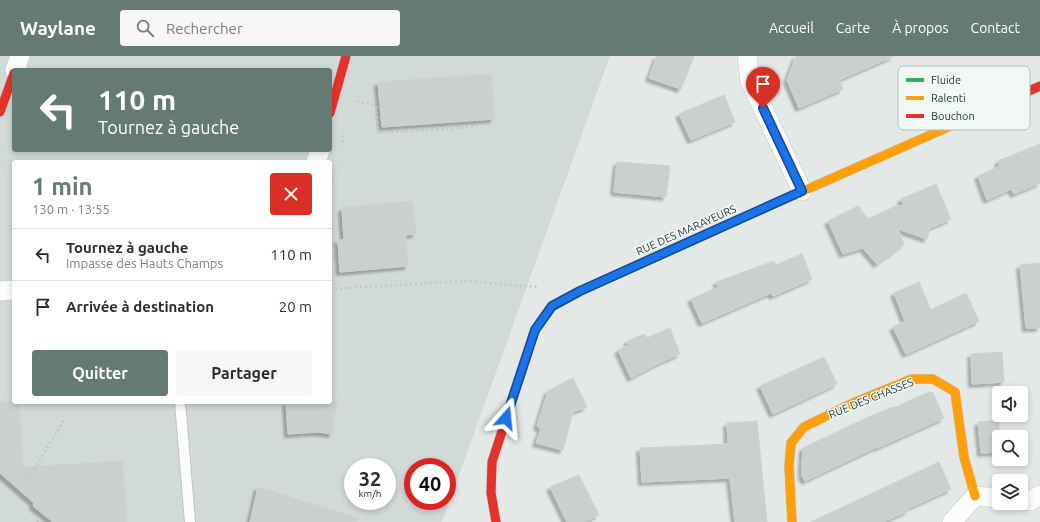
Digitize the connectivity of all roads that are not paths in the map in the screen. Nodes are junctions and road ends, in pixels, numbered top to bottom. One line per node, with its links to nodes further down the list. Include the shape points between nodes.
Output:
1 (20, 56): 4 (street)
2 (346, 56): 8 (street)
3 (748, 56): 11 (street, via 750,81)
4 (16, 68)
5 (12, 79): 9 (street)
6 (1040, 86): 7 (street, RUE DES MARAYEURS)
7 (1030, 90)
8 (332, 106)
9 (0, 112)
10 (940, 130): 11 (street, RUE DES MARAYEURS)
11 (802, 191): 20 (street, RUE DES MARAYEURS, via 552,306 535,330 492,462 492,493)
12 (12, 290): 13 (street)
13 (0, 291)
14 (180, 404): 19 (lane)
15 (1040, 495): 18 (street)
16 (975, 496): 17 (street); 21 (street, RUE DES CHASSES, via 968,477 961,441 955,392 933,379 912,379 853,403 804,428 791,443 789,466); 22 (street)
17 (992, 497)
18 (1028, 501)
19 (190, 522)
20 (496, 522)
21 (792, 522)
22 (952, 522)

